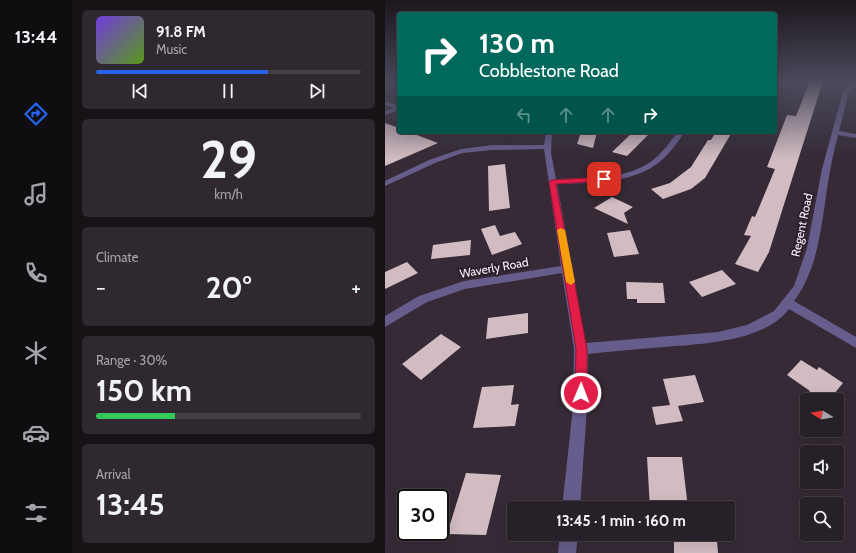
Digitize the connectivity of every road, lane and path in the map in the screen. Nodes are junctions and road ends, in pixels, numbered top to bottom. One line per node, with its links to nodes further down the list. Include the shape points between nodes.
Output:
1 (842, 107): 4 (street, Regent Road)
2 (397, 108): 3 (street)
3 (385, 113)
4 (836, 133): 7 (street); 12 (street, Regent Road, via 826,169 812,248 799,287)
5 (549, 134): 8 (street)
6 (680, 134): 9 (street, via 662,157 647,167 604,179)
7 (856, 136)
8 (547, 147): 9 (street); 10 (street, via 478,148 460,152)
9 (552, 182): 11 (street)
10 (385, 184)
11 (568, 269): 13 (street, Waverly Road, via 464,285 423,299); 15 (street)
12 (788, 303): 14 (street); 15 (street, Regent Road, via 778,314 750,329 718,337)
13 (385, 322)
14 (856, 343)
15 (581, 349): 16 (street, via 580,407)
16 (572, 501)
17 (568, 541): 18 (street)
18 (567, 553)

